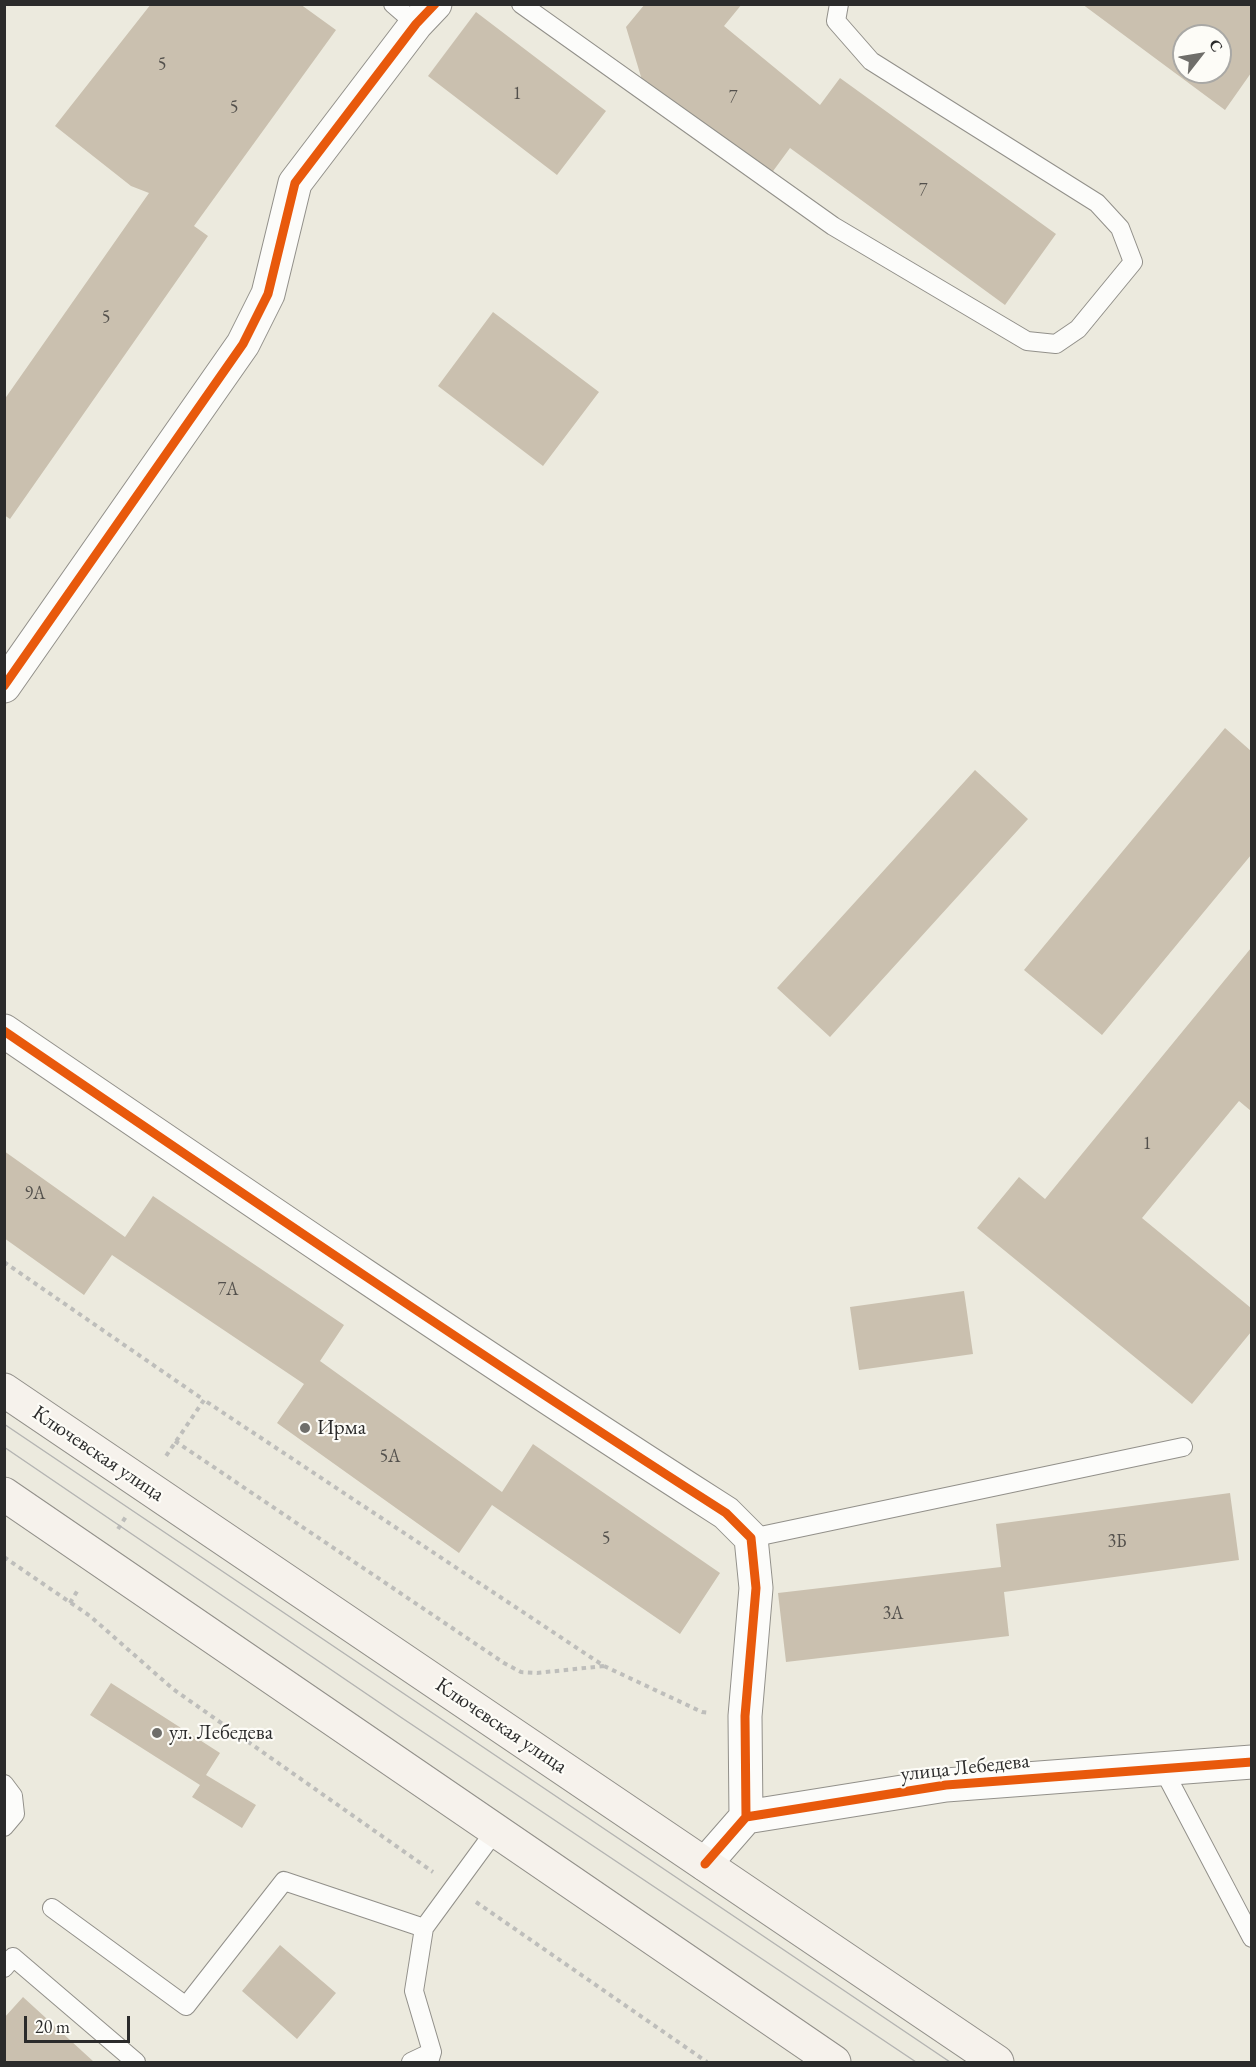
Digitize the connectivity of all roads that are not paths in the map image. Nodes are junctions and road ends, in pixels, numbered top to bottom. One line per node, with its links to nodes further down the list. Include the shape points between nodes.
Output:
1 (521, 4): 2 (lane, via 833,226 1027,341 1056,344 1078,329 1133,262 1120,228 1097,203 871,61 836,21)
2 (839, 4)
3 (415, 11): 4 (street, via 295,183 268,294 243,344)
4 (4, 686)
5 (4, 1031): 9 (street, via 542,1396 726,1513)
6 (4, 1390): 16 (main road, Ключевская улица)
7 (1183, 1447): 9 (lane)
8 (4, 1494): 15 (main road)
9 (751, 1538): 13 (street, via 756,1588 745,1716)
10 (1251, 1762): 11 (street, улица Лебедева)
11 (1163, 1769): 13 (street, улица Лебедева, via 946,1785); 19 (lane)
12 (4, 1784): 14 (lane, via 13,1796 15,1814)
13 (746, 1817): 16 (street)
14 (4, 1827)
15 (495, 1831): 18 (lane); 24 (main road)
16 (705, 1864): 25 (main road, Ключевская улица)
17 (52, 1908): 18 (lane, via 186,2006 284,1881)
18 (424, 1928): 21 (lane, via 414,1990)
19 (1251, 1938)
20 (4, 1968): 22 (lane, via 13,1957)
21 (430, 2057): 23 (lane)
22 (136, 2062)
23 (411, 2062)
24 (834, 2062)
25 (997, 2062)

